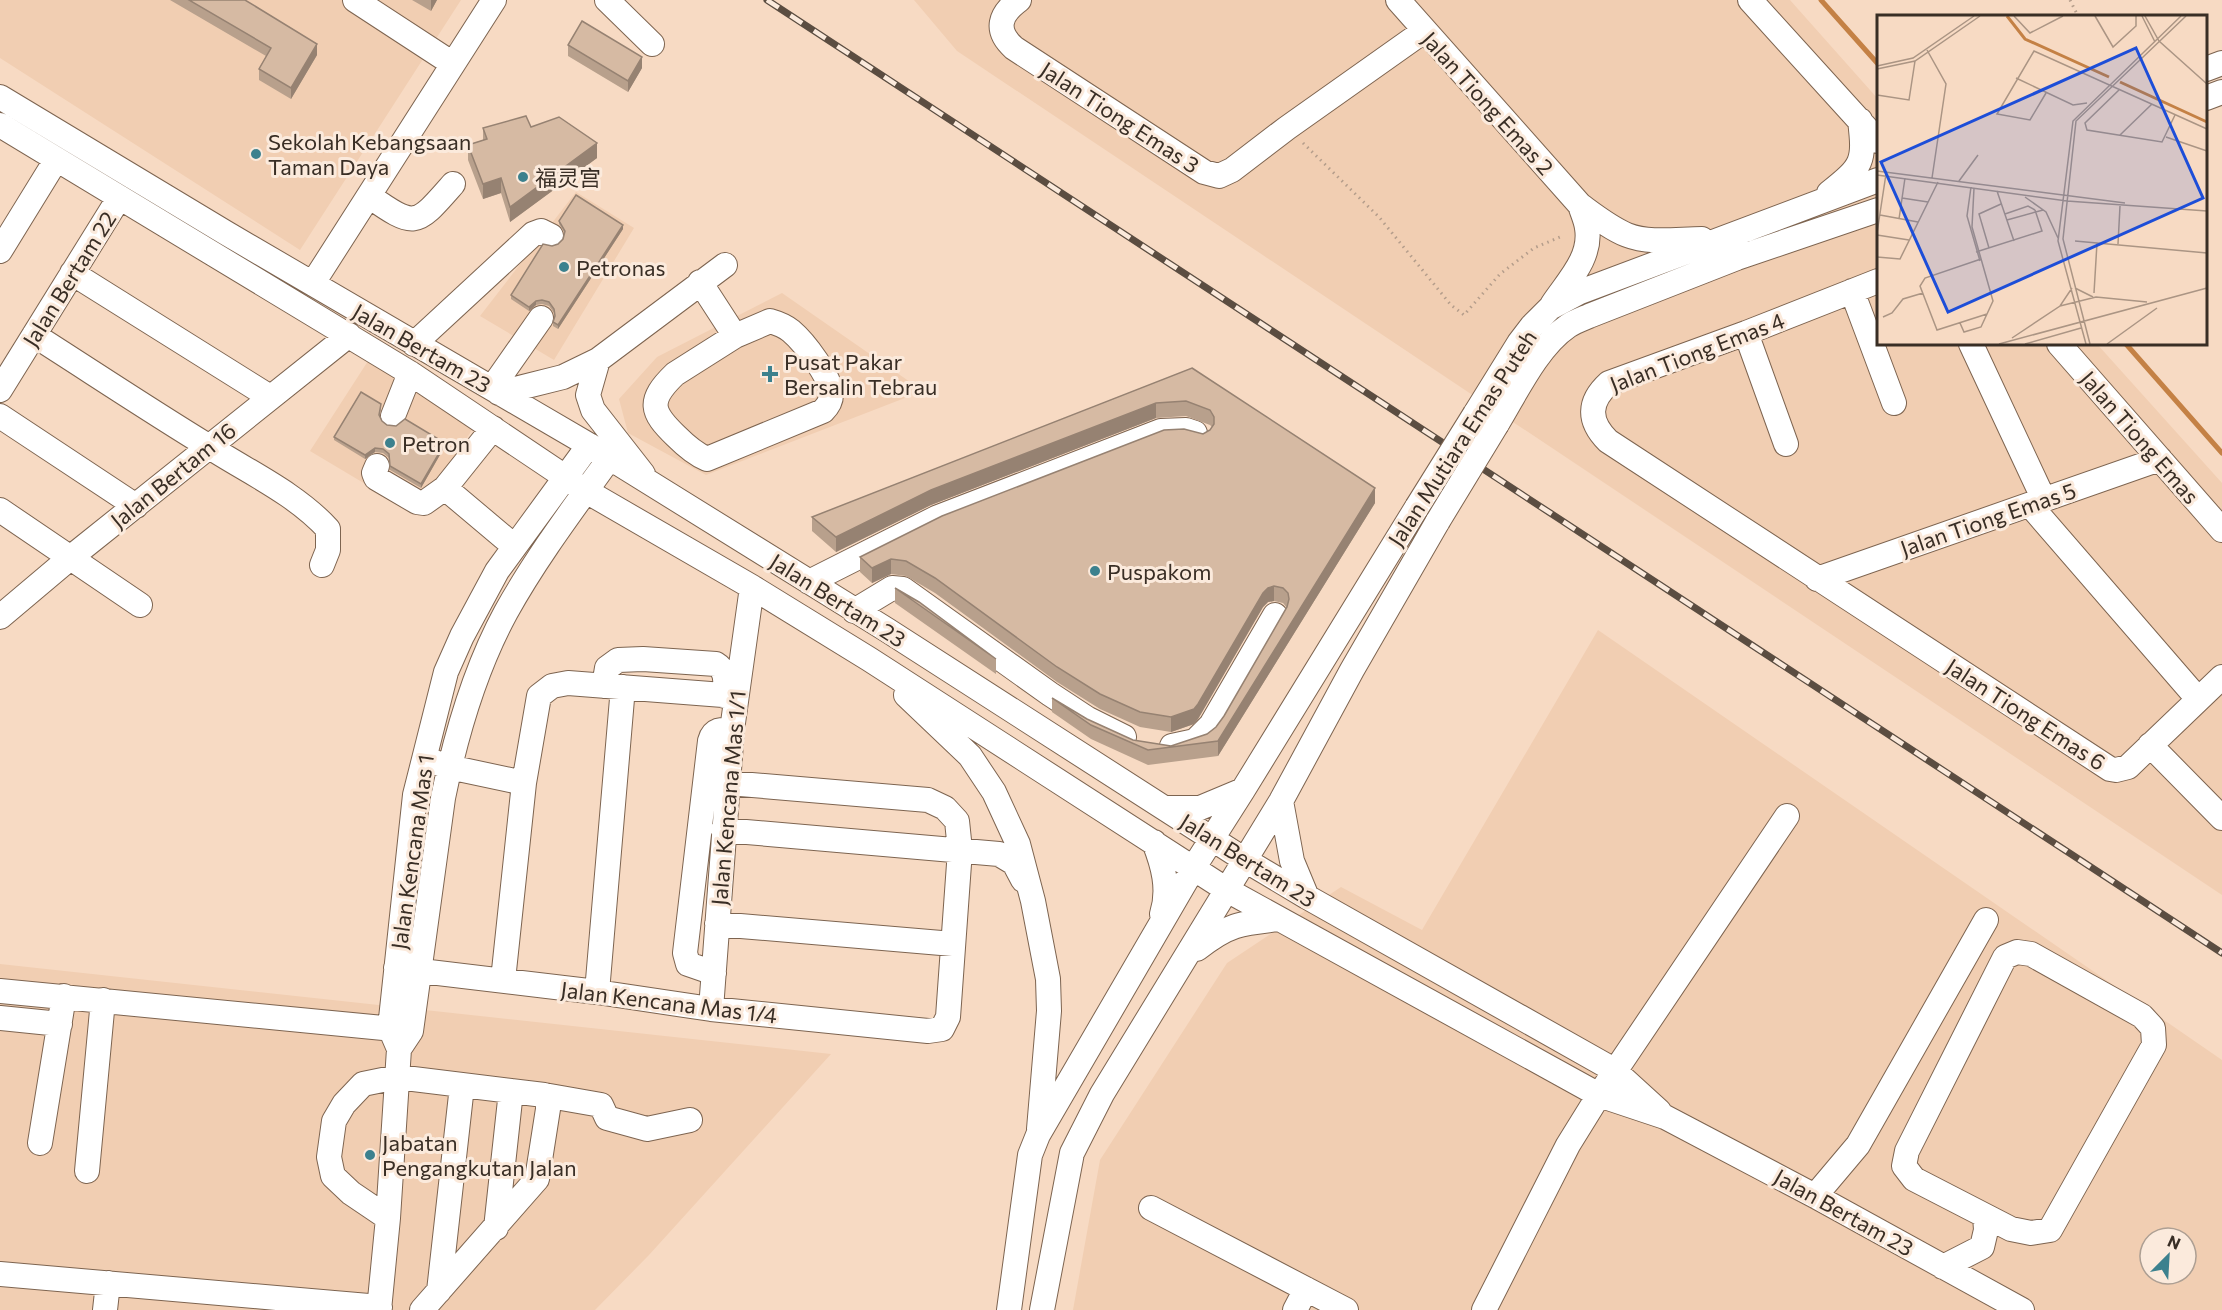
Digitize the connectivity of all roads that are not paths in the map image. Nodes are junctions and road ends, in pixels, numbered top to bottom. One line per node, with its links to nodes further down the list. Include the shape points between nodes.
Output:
1 (355, 0): 10 (street)
2 (494, 0): 10 (street)
3 (607, 0): 8 (street)
4 (1019, 0): 7 (street, Jalan Tiong Emas 3, via 1005,13 1001,28 1007,42 1204,172 1219,176)
5 (1398, 0): 7 (street, Jalan Tiong Emas 2)
6 (1750, 0): 15 (street)
7 (1424, 31): 24 (street, Jalan Tiong Emas 2)
8 (652, 44)
9 (2222, 63): 11 (street)
10 (453, 64): 21 (street)
11 (2207, 68)
12 (2222, 92): 13 (street)
13 (2207, 97)
14 (1, 99): 33 (street, Jalan Bertam 23)
15 (1860, 120): 17 (street); 23 (street, via 1864,151 1860,163 1850,177)
16 (0, 125): 18 (street, Jalan Bertam 23)
17 (1877, 140)
18 (56, 160): 22 (street, Jalan Bertam 23); 28 (street)
19 (1877, 180): 23 (street, Jalan Mutiara Emas Puteh)
20 (453, 184): 21 (street, via 427,214 413,219 395,214)
21 (369, 196): 33 (street)
22 (119, 198): 30 (street, Jalan Bertam 22); 39 (street, Jalan Bertam 23)
23 (1819, 201): 27 (street, Jalan Mutiara Emas Puteh)
24 (1580, 205): 27 (street, Jalan Tiong Emas 2, via 1629,236 1653,240); 35 (street, Jalan Tiong Emas 2, via 1588,243 1581,263)
25 (1877, 210): 90 (street, Jalan Mutiara Emas Puteh, bridge, via 1737,258 1589,316 1552,339 1438,521)
26 (551, 236): 41 (street, via 541,231 533,234)
27 (1718, 239): 35 (street, Jalan Mutiara Emas Puteh, via 1580,292)
28 (0, 251)
29 (725, 265): 32 (street)
30 (72, 273): 38 (street, Jalan Bertam 22); 48 (street)
31 (1877, 281): 34 (street, Jalan Tiong Emas 4)
32 (700, 282): 40 (street); 44 (street)
33 (313, 283): 41 (street, Jalan Bertam 23)
34 (1852, 291): 37 (street, Jalan Tiong Emas 4); 49 (street)
35 (1550, 308): 89 (street, Jalan Mutiara Emas Puteh, bridge, via 1519,344)
36 (541, 318): 47 (street)
37 (1746, 333): 54 (street); 71 (street, Jalan Tiong Emas 4, via 1608,383 1596,398 1594,420 1608,441)
38 (34, 335): 46 (street, Jalan Bertam 22); 56 (street)
39 (349, 335): 45 (street, Jalan Bertam 23); 48 (street, Jalan Bertam 16)
40 (735, 336): 40 (street, via 675,374 656,401 660,420 683,443 707,459 823,411 831,395 820,367 789,329 770,321)
41 (414, 344): 47 (street, Jalan Bertam 23)
42 (1971, 345): 64 (street)
43 (2060, 345): 58 (street, Jalan Tiong Emas)
44 (598, 360): 47 (street, via 563,377); 61 (street, via 588,394 593,410)
45 (410, 373): 51 (street); 52 (street, Jalan Bertam 23)
46 (0, 390)
47 (495, 391): 55 (street, Jalan Bertam 23)
48 (270, 397): 56 (street, Jalan Bertam 16)
49 (1894, 402)
50 (0, 416): 65 (street)
51 (393, 416)
52 (493, 428): 60 (street, Jalan Bertam 23); 62 (street)
53 (1200, 435): 72 (street, via 1186,430 1161,431 936,518)
54 (1786, 444)
55 (589, 445): 57 (street, Jalan Bertam 23); 60 (street, Jalan Kencana Mas 1)
56 (208, 447): 65 (street, Jalan Bertam 16); 70 (street, via 316,515 328,528 328,550)
57 (609, 459): 61 (street, Jalan Bertam 23); 63 (street, Jalan Kencana Mas 1)
58 (2160, 459): 64 (street, Jalan Tiong Emas 5); 67 (street, Jalan Tiong Emas)
59 (377, 466): 62 (street, via 376,478 417,502 424,503)
60 (566, 477): 63 (street, Jalan Bertam 23); 68 (street, Jalan Kencana Mas 1)
61 (648, 482): 72 (street, Jalan Bertam 23)
62 (445, 488): 68 (street)
63 (586, 491): 73 (street, Jalan Bertam 23); 86 (street, Jalan Kencana Mas 1, via 501,622 474,683)
64 (2037, 502): 71 (street, Jalan Tiong Emas 5); 82 (street)
65 (136, 506): 69 (street, Jalan Bertam 16)
66 (0, 510): 69 (street)
67 (2222, 530)
68 (514, 546): 85 (street, Jalan Kencana Mas 1, via 480,600 446,672)
69 (70, 558): 74 (street); 76 (street, Jalan Bertam 16)
70 (322, 565)
71 (1817, 579): 84 (street, Jalan Tiong Emas 6, via 2110,770 2128,767)
72 (809, 582): 75 (street, Jalan Bertam 23)
73 (752, 587): 78 (street, Jalan Bertam 23); 81 (street, Jalan Kencana Mas 1/1)
74 (140, 605)
75 (855, 611): 77 (street, via 892,588 903,589 1088,719 1114,733 1149,744 1183,745 1195,741 1211,726); 91 (street, Jalan Bertam 23)
76 (1, 615)
77 (1275, 615)
78 (869, 658): 96 (street, Jalan Bertam 23); 102 (street, via 970,756 994,792 1018,844)
79 (2222, 677): 82 (street, Jalan Tiong Emas 6)
80 (613, 687): 81 (street, via 607,668 618,660 716,664 725,672); 87 (street, via 568,683 552,686 539,696); 113 (street)
81 (730, 696): 83 (street, Jalan Kencana Mas 1/1)
82 (2198, 699): 84 (street, Jalan Tiong Emas 6)
83 (732, 730): 88 (street, Jalan Kencana Mas 1/1); 110 (street, via 719,730 711,736 685,953 688,964)
84 (2150, 744): 93 (street)
85 (423, 758): 86 (street); 109 (street, Jalan Kencana Mas 1, via 416,795)
86 (449, 767): 87 (street); 109 (street, Jalan Kencana Mas 1)
87 (524, 783): 111 (street)
88 (728, 783): 94 (street, Jalan Kencana Mas 1/1); 97 (street, via 928,800 945,808 957,821)
89 (1243, 790): 91 (street, via 1200,808); 95 (street, Jalan Mutiara Emas Puteh)
90 (1281, 801): 98 (street, Jalan Mutiara Emas Puteh); 101 (street, via 1292,861)
91 (1165, 808): 95 (street, Jalan Bertam 23)
92 (1787, 816): 120 (street)
93 (2222, 818)
94 (723, 831): 97 (street); 105 (street, Jalan Kencana Mas 1/1)
95 (1211, 839): 98 (street, Jalan Bertam 23); 99 (street, Jalan Mutiara Emas Puteh)
96 (1154, 842): 99 (street, Jalan Bertam 23); 106 (street, via 1163,866 1166,900)
97 (960, 850): 102 (street, via 1008,858); 107 (street)
98 (1245, 860): 100 (street, Jalan Mutiara Emas Puteh); 101 (street, Jalan Bertam 23)
99 (1194, 867): 100 (street, Jalan Bertam 23); 106 (street, Jalan Bertam 23)
100 (1227, 890): 103 (street, Jalan Bertam 23); 108 (street, Jalan Bertam 23)
101 (1307, 897): 120 (street, Jalan Bertam 23)
102 (1034, 901): 128 (street, via 1048,979 1049,1011)
103 (1280, 919): 108 (street, via 1239,924 1215,935); 125 (street, Jalan Bertam 23)
104 (1986, 920): 131 (street, via 1858,1145)
105 (717, 924): 107 (street); 110 (street, Jalan Kencana Mas 1/1)
106 (1154, 936): 128 (street, Jalan Bertam 23)
107 (953, 944): 116 (street, Jalan Kencana Mas 1/4, via 948,1017 942,1029 928,1031)
108 (1187, 957): 146 (street, Jalan Bertam 23, via 1102,1094 1072,1153)
109 (407, 970): 111 (street, Jalan Kencana Mas 1/4); 119 (street, Jalan Kencana Mas 1)
110 (714, 973): 116 (street, Jalan Kencana Mas 1/1)
111 (503, 980): 113 (street, Jalan Kencana Mas 1/4)
112 (0, 991): 114 (street)
113 (597, 992): 116 (street, Jalan Kencana Mas 1/4)
114 (64, 996): 115 (street); 118 (street)
115 (103, 1000): 119 (street); 130 (street)
116 (711, 1010)
117 (0, 1018): 118 (street)
118 (60, 1024): 129 (street)
119 (400, 1036): 121 (street, Jalan Kencana Mas 1)
120 (1614, 1070): 125 (street); 126 (street, Jalan Bertam 23)
121 (397, 1077): 122 (street); 134 (street, Jalan Kencana Mas 1); 134 (street, via 363,1084 344,1104 334,1121 329,1157 333,1176)
122 (462, 1086): 123 (street); 140 (street)
123 (511, 1091): 124 (street); 135 (street)
124 (544, 1095): 127 (street, via 601,1105 607,1118 647,1130); 135 (street, via 548,1109 537,1179)
125 (1599, 1095): 126 (street, Jalan Bertam 23); 149 (street, via 1568,1145)
126 (1665, 1117): 131 (street, Jalan Bertam 23)
127 (690, 1120)
128 (1038, 1135): 145 (street, Jalan Bertam 23, via 1030,1155)
129 (40, 1143)
130 (87, 1171)
131 (1815, 1196): 136 (street, Jalan Bertam 23)
132 (1151, 1208): 139 (street)
133 (1985, 1216): 133 (street, via 1914,1179 1904,1166 1907,1151 2005,957 2017,952 2031,954 2142,1016 2153,1029 2154,1045 2050,1230 2031,1233 2011,1229); 136 (street, via 1982,1247)
134 (388, 1218): 142 (street, Jalan Kencana Mas 1)
135 (495, 1228): 140 (street)
136 (1943, 1267): 150 (street, Jalan Bertam 23)
137 (0, 1274): 138 (street)
138 (108, 1283): 141 (street); 143 (street)
139 (1306, 1288): 147 (street); 148 (street)
140 (439, 1291): 144 (street)
141 (340, 1307): 142 (street)
142 (379, 1308)
143 (105, 1310)
144 (422, 1310)
145 (1010, 1310)
146 (1042, 1310)
147 (1294, 1310)
148 (1346, 1310)
149 (1484, 1310)
150 (2022, 1310)

